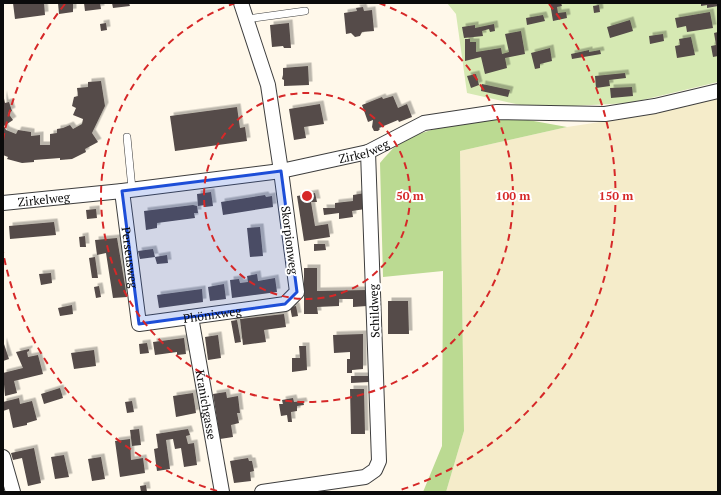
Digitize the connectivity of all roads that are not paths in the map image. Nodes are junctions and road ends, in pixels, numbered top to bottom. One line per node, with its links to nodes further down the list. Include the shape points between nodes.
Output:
1 (241, 3): 3 (street, Skorpionweg)
2 (304, 11): 3 (lane)
3 (247, 19): 7 (street, Skorpionweg, via 268,85)
4 (718, 91): 6 (street, Zirkelweg, via 655,106 605,114 497,112 424,123)
5 (127, 137): 8 (lane)
6 (368, 152): 7 (street, Zirkelweg); 16 (street, Schildweg, via 379,461 375,470 365,477)
7 (282, 171): 8 (street, Zirkelweg); 10 (street, Skorpionweg, via 296,292)
8 (127, 190): 9 (street, Zirkelweg); 12 (street, Perseusweg)
9 (3, 203)
10 (285, 304): 11 (street, Phönixweg)
11 (191, 317): 12 (street, Phönixweg); 15 (street, Kranichgasse)
12 (139, 324)
13 (3, 457): 14 (street)
14 (13, 492)
15 (222, 492)
16 (262, 492)

